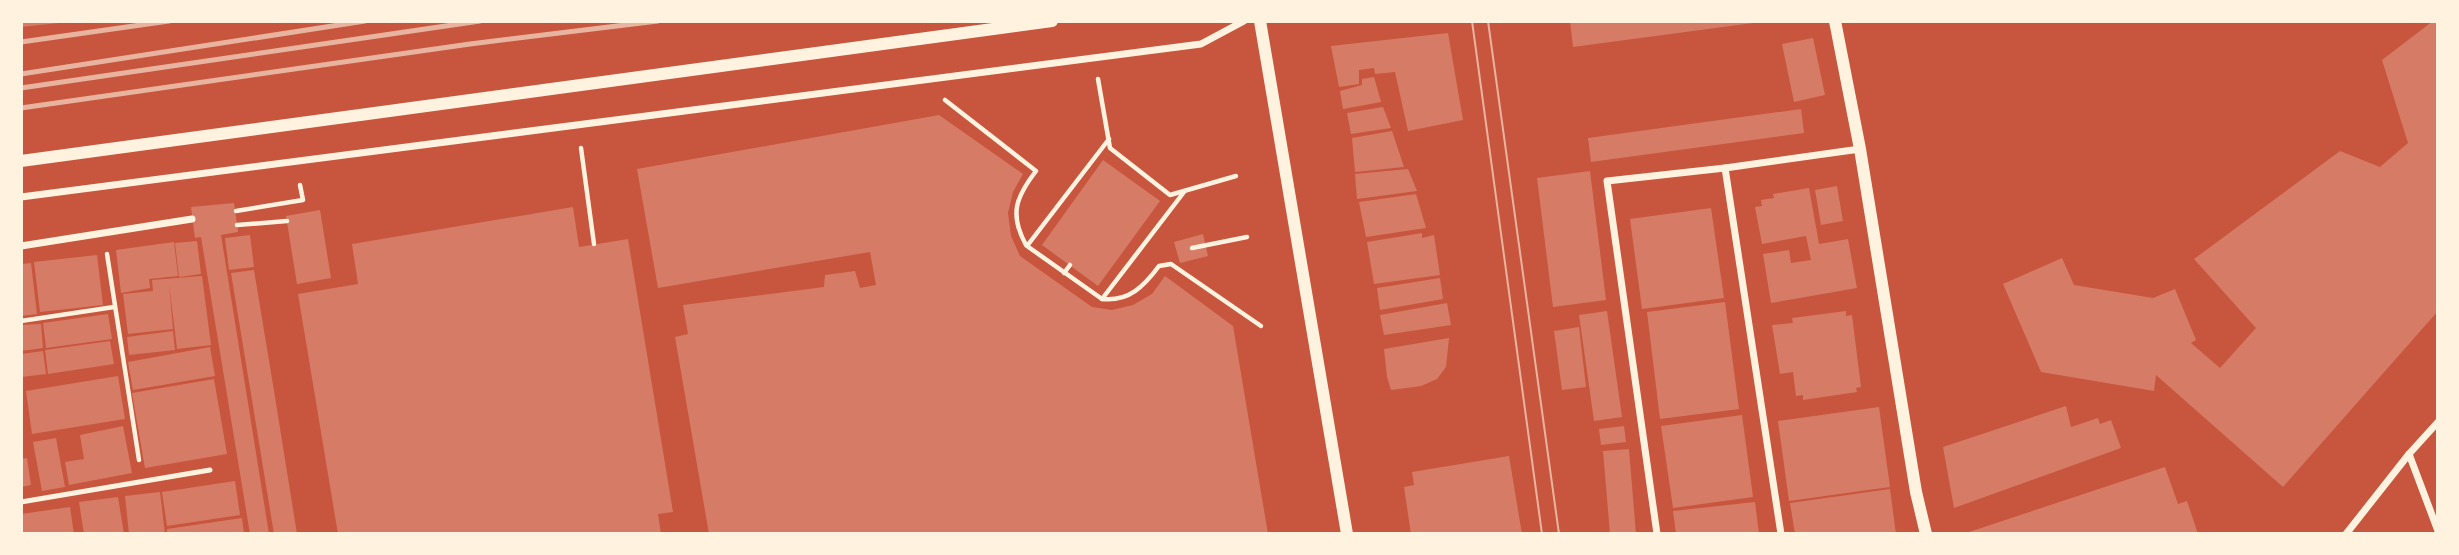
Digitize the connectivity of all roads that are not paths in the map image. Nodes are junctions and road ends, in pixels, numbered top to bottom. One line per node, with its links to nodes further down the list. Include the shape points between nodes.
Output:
1 (1052, 21): 6 (street)
2 (1244, 21): 8 (street, via 1201,44)
3 (1260, 21): 16 (street)
4 (1835, 21): 5 (street)
5 (1860, 149): 7 (street); 19 (street)
6 (21, 161)
7 (1725, 168): 17 (street, via 1607,181); 18 (street)
8 (21, 197)
9 (192, 219): 10 (street)
10 (21, 246)
11 (2438, 422): 12 (street)
12 (2409, 454): 15 (street); 20 (street)
13 (210, 470): 14 (lane)
14 (21, 502)
15 (2438, 531)
16 (1346, 534)
17 (1657, 534)
18 (1781, 534)
19 (1926, 534)
20 (2346, 534)

